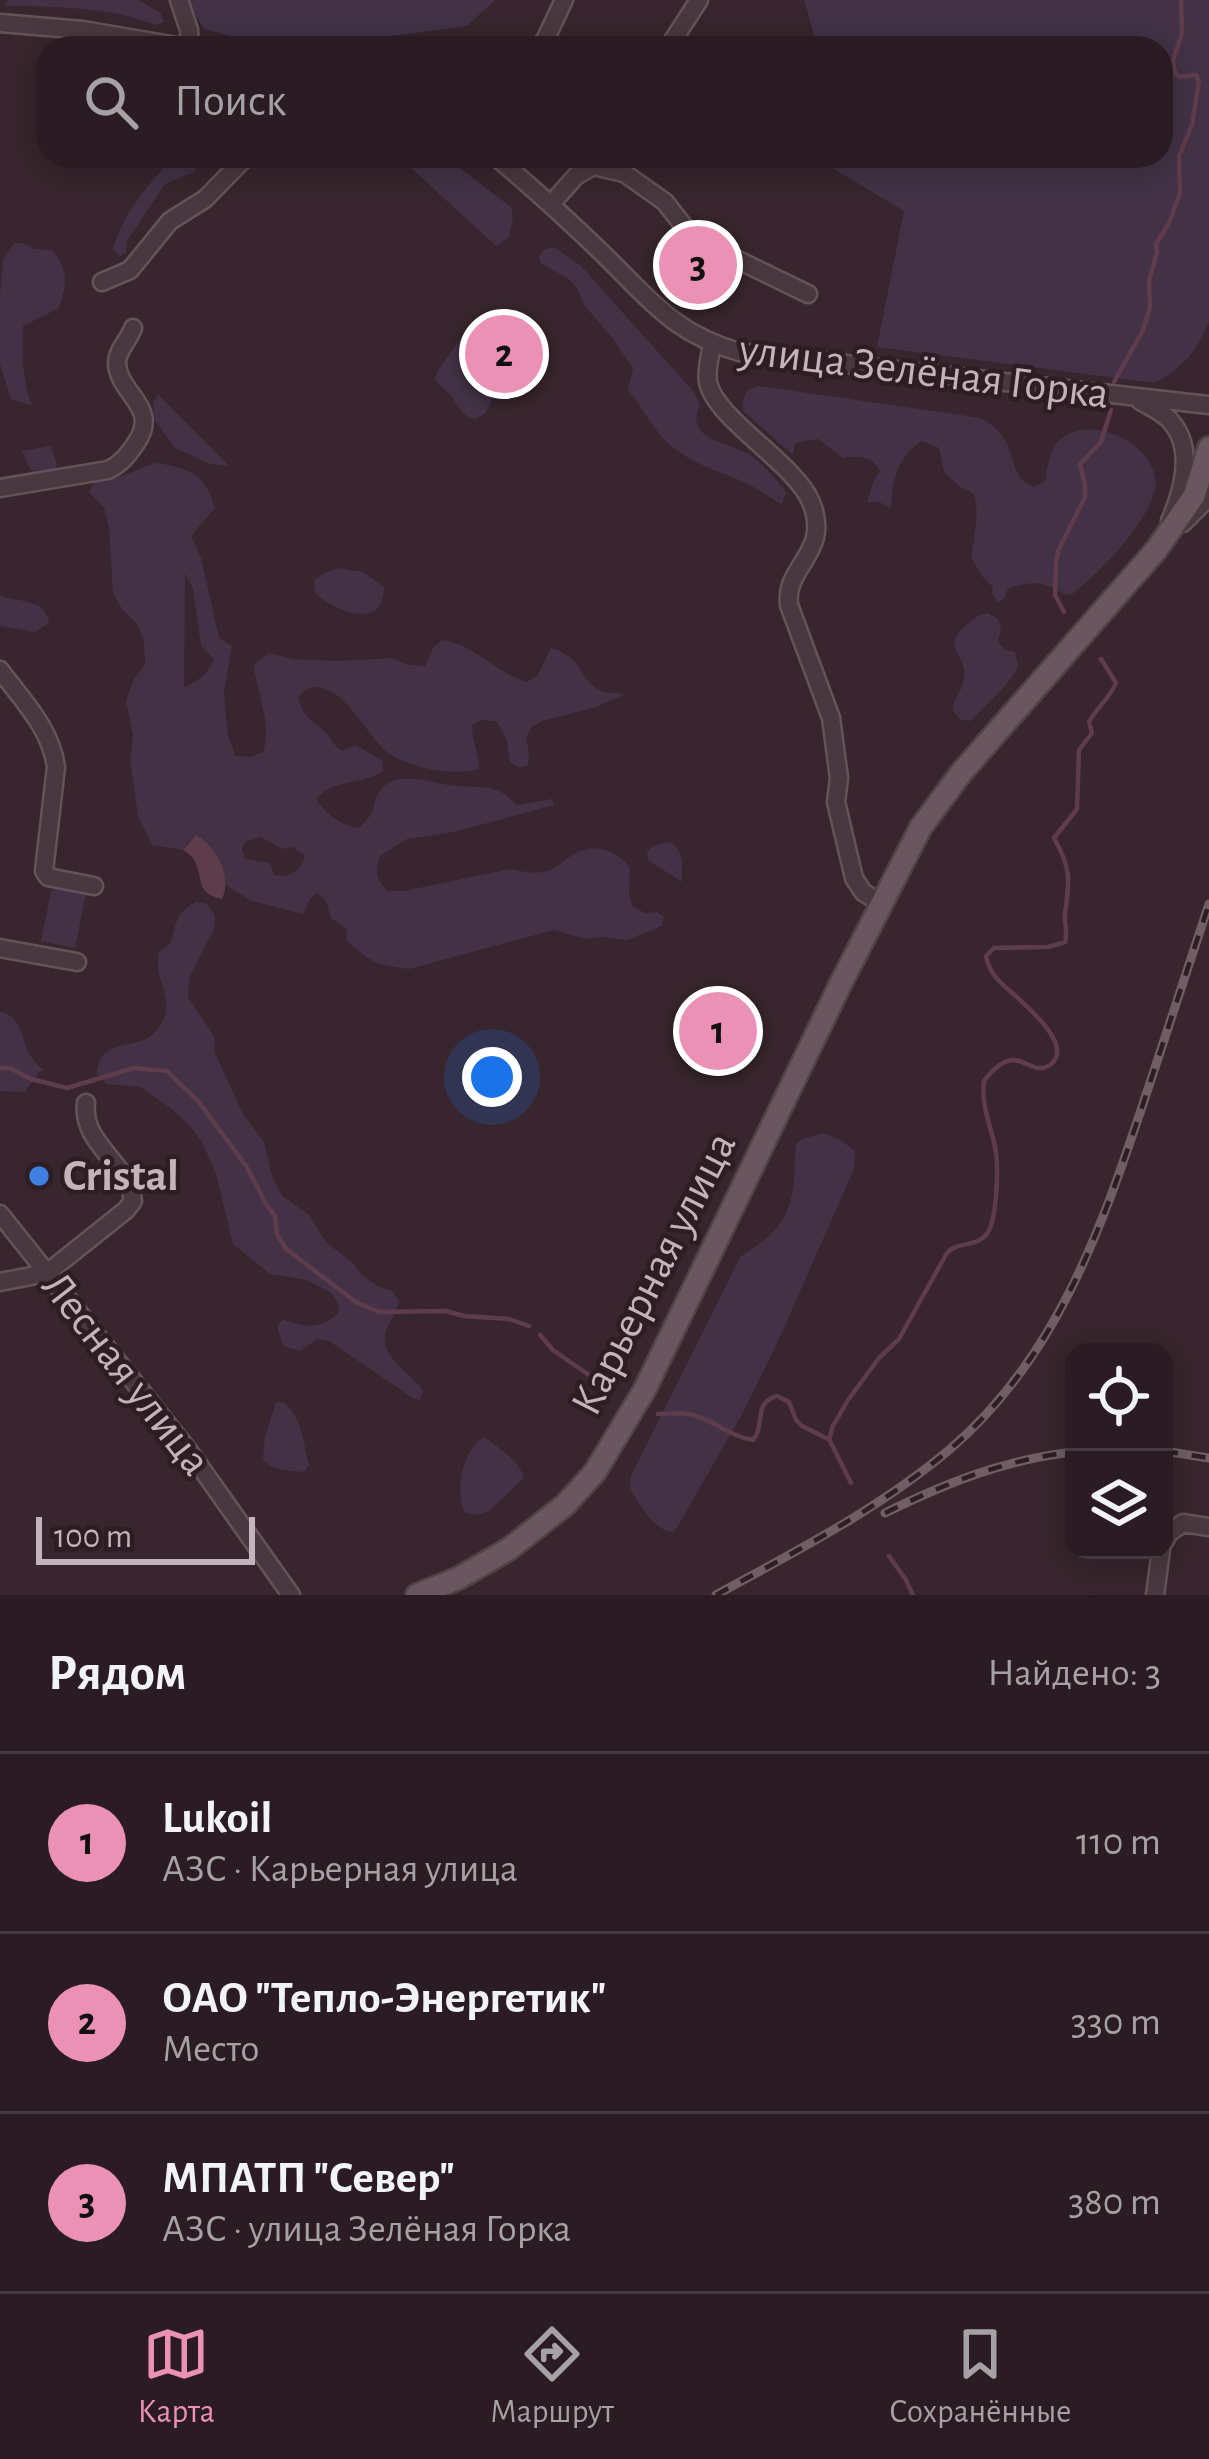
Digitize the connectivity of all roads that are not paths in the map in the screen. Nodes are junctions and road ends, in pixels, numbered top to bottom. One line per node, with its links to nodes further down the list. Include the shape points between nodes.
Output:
1 (179, 0): 6 (street)
2 (564, 0): 7 (street)
3 (699, 0): 8 (street)
4 (0, 23): 5 (street)
5 (115, 36)
6 (187, 36)
7 (547, 36)
8 (676, 36)
9 (236, 168): 14 (street, via 165,226 130,270)
10 (509, 168): 13 (street, улица Зелёная Горка)
11 (586, 168): 13 (street)
12 (612, 168): 15 (street, via 665,202 692,238)
13 (551, 204): 17 (street, улица Зелёная Горка, via 665,316)
14 (102, 282)
15 (808, 294)
16 (133, 328): 21 (street, via 117,362 144,422 120,464)
17 (712, 345): 18 (street, улица Зелёная Горка); 26 (street, via 708,382 716,400 810,499 816,541 787,589 788,605 831,718 836,802 854,878)
18 (1133, 398): 19 (street, улица Зелёная Горка); 23 (street, via 1171,421 1184,457 1181,494)
19 (1209, 405)
20 (1209, 448): 23 (main road, Карьерная улица, via 1194,496)
21 (0, 488)
22 (1209, 497): 23 (street)
23 (1157, 549): 26 (main road, Карьерная улица, via 944,794)
24 (0, 670): 25 (street, via 54,752 44,872)
25 (94, 886)
26 (880, 903): 37 (main road, Карьерная улица, via 608,1454 524,1539)
27 (0, 948): 28 (street)
28 (77, 962)
29 (86, 1103): 31 (street, via 89,1131 131,1186 133,1201)
30 (0, 1214): 31 (street, Лесная улица)
31 (47, 1273): 32 (street); 36 (street, Лесная улица)
32 (0, 1282)
33 (1209, 1527): 34 (street, via 1183,1523)
34 (1173, 1530)
35 (1161, 1559): 38 (street)
36 (291, 1595)
37 (417, 1595)
38 (1155, 1595)

